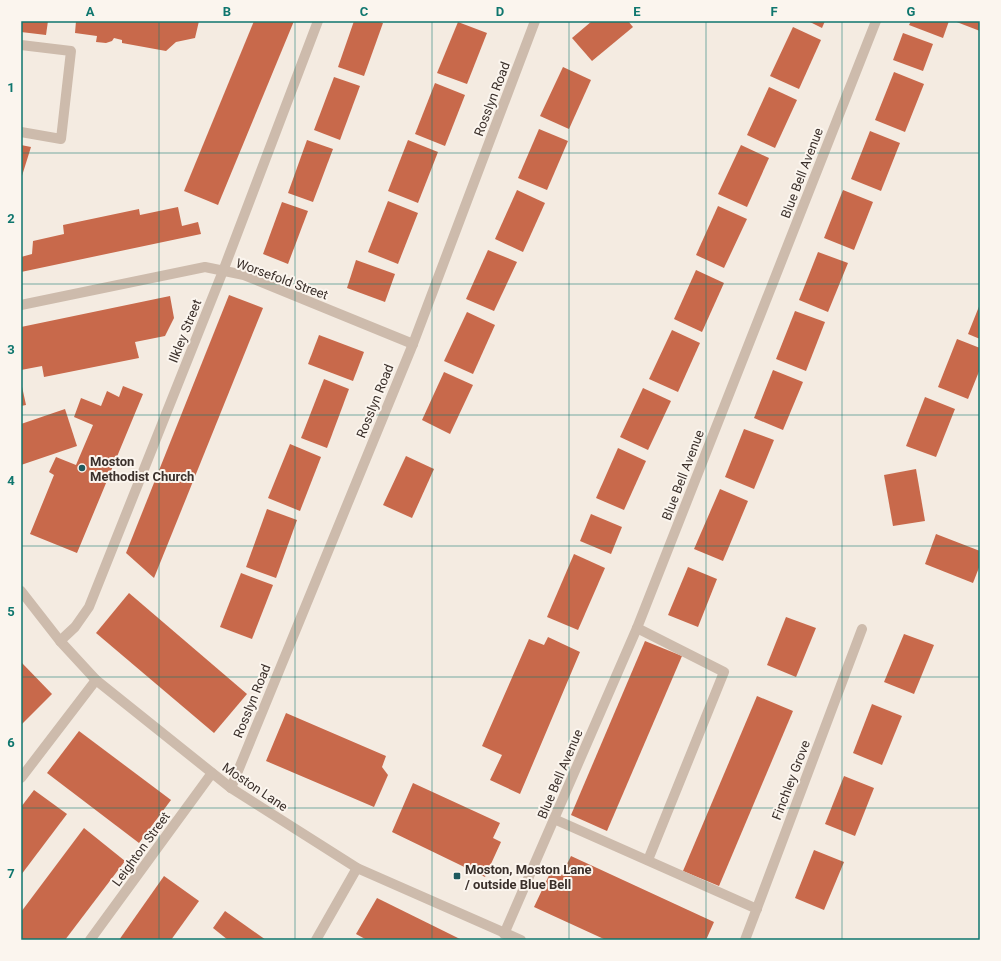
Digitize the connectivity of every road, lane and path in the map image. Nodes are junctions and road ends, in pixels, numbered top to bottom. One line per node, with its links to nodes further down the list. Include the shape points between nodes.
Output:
1 (318, 21): 6 (street, Ilkley Street)
2 (536, 21): 8 (street, Rosslyn Road)
3 (876, 21): 10 (street, Blue Bell Avenue)
4 (21, 45): 5 (street, via 71,51 60,139)
5 (21, 132)
6 (223, 271): 7 (street, Worsefold Street, via 205,267); 8 (street, Worsefold Street, via 244,276); 12 (street, Ilkley Street, via 89,607 75,627)
7 (21, 306)
8 (413, 344): 16 (street, Rosslyn Road)
9 (21, 591): 12 (street, Moston Lane)
10 (637, 628): 17 (street, Blue Bell Avenue); 18 (street, via 724,672)
11 (862, 630): 20 (street, Finchley Grove)
12 (60, 641): 13 (street, Moston Lane)
13 (96, 680): 14 (street, Moston Lane); 15 (street)
14 (212, 773): 16 (street, Moston Lane); 22 (street, Leighton Street)
15 (21, 778)
16 (231, 788): 19 (street, Moston Lane)
17 (554, 819): 18 (street); 21 (street, Blue Bell Avenue)
18 (648, 860): 20 (street)
19 (357, 868): 21 (street, Moston Lane); 23 (street)
20 (757, 909): 25 (street, Finchley Grove)
21 (504, 934): 24 (street, Moston Lane)
22 (90, 940)
23 (316, 940)
24 (521, 940)
25 (745, 940)

